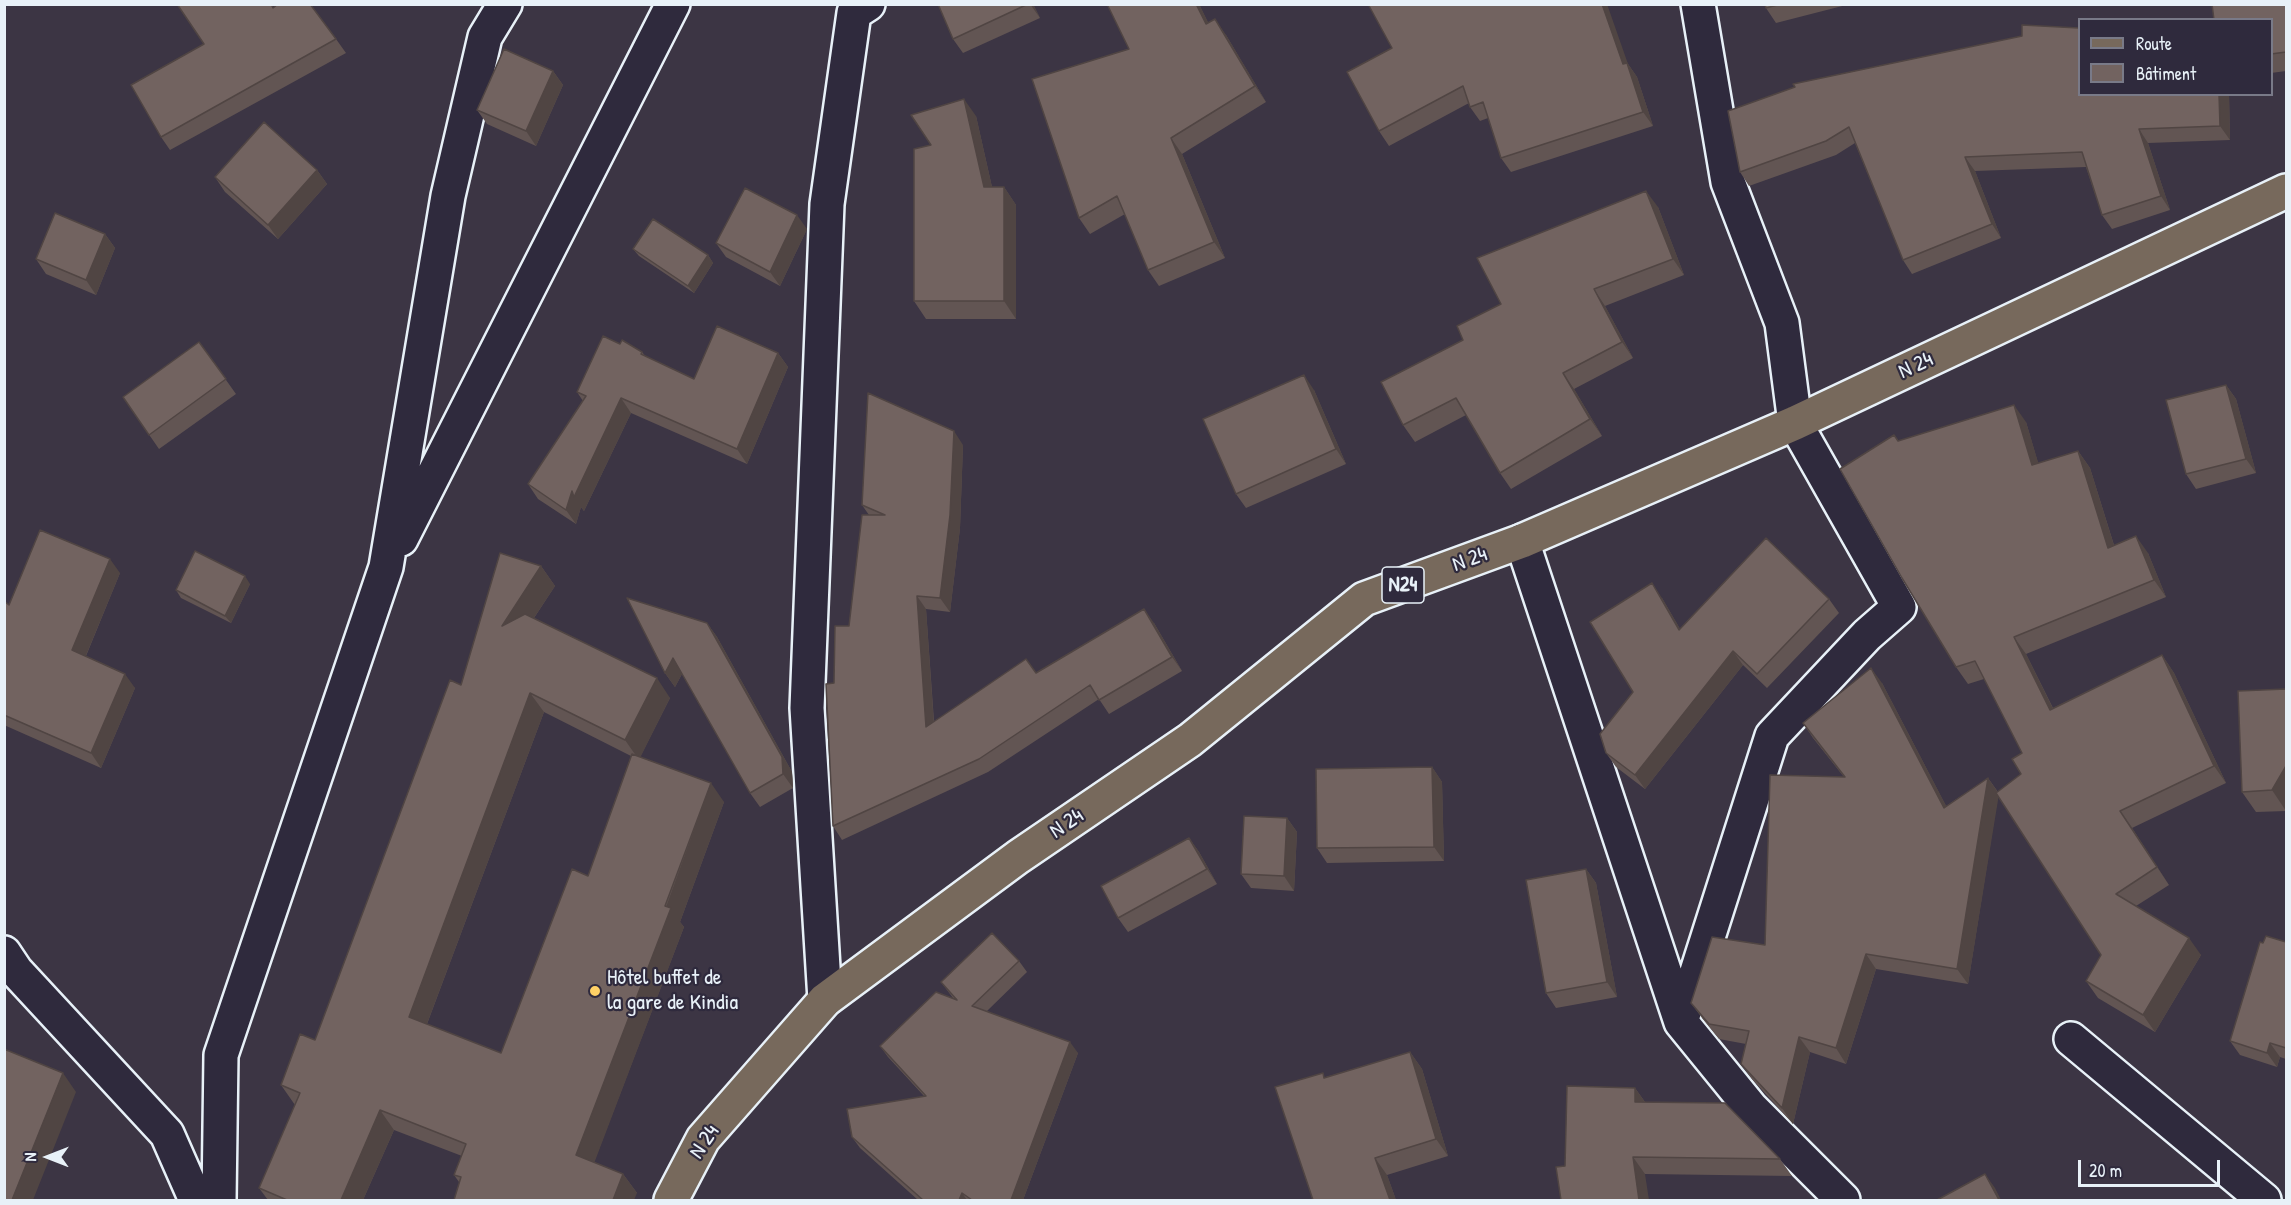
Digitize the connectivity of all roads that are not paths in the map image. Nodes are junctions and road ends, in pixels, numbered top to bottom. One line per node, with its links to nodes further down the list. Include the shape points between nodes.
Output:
1 (505, 4): 8 (street, via 485,37 448,196)
2 (673, 4): 8 (street)
3 (868, 4): 10 (street, via 854,13 826,204 807,708)
4 (1698, 4): 6 (street, via 1728,182 1782,323)
5 (2286, 191): 6 (main road, N 24 / N24)
6 (1795, 423): 7 (main road, N 24 / N24); 11 (street, via 1899,607 1867,635 1772,736)
7 (1522, 541): 10 (main road, N 24 / N24, via 1364,599 1190,740 1018,857); 11 (street)
8 (386, 567): 14 (street, via 221,1055)
9 (4, 953): 13 (street, via 16,971 167,1134)
10 (825, 1000): 15 (main road, N 24 / N24, via 703,1139)
11 (1681, 1022): 16 (street, via 1751,1108)
12 (2070, 1039): 17 (street)
13 (196, 1200)
14 (219, 1200)
15 (671, 1200)
16 (1843, 1200)
17 (2264, 1200)

